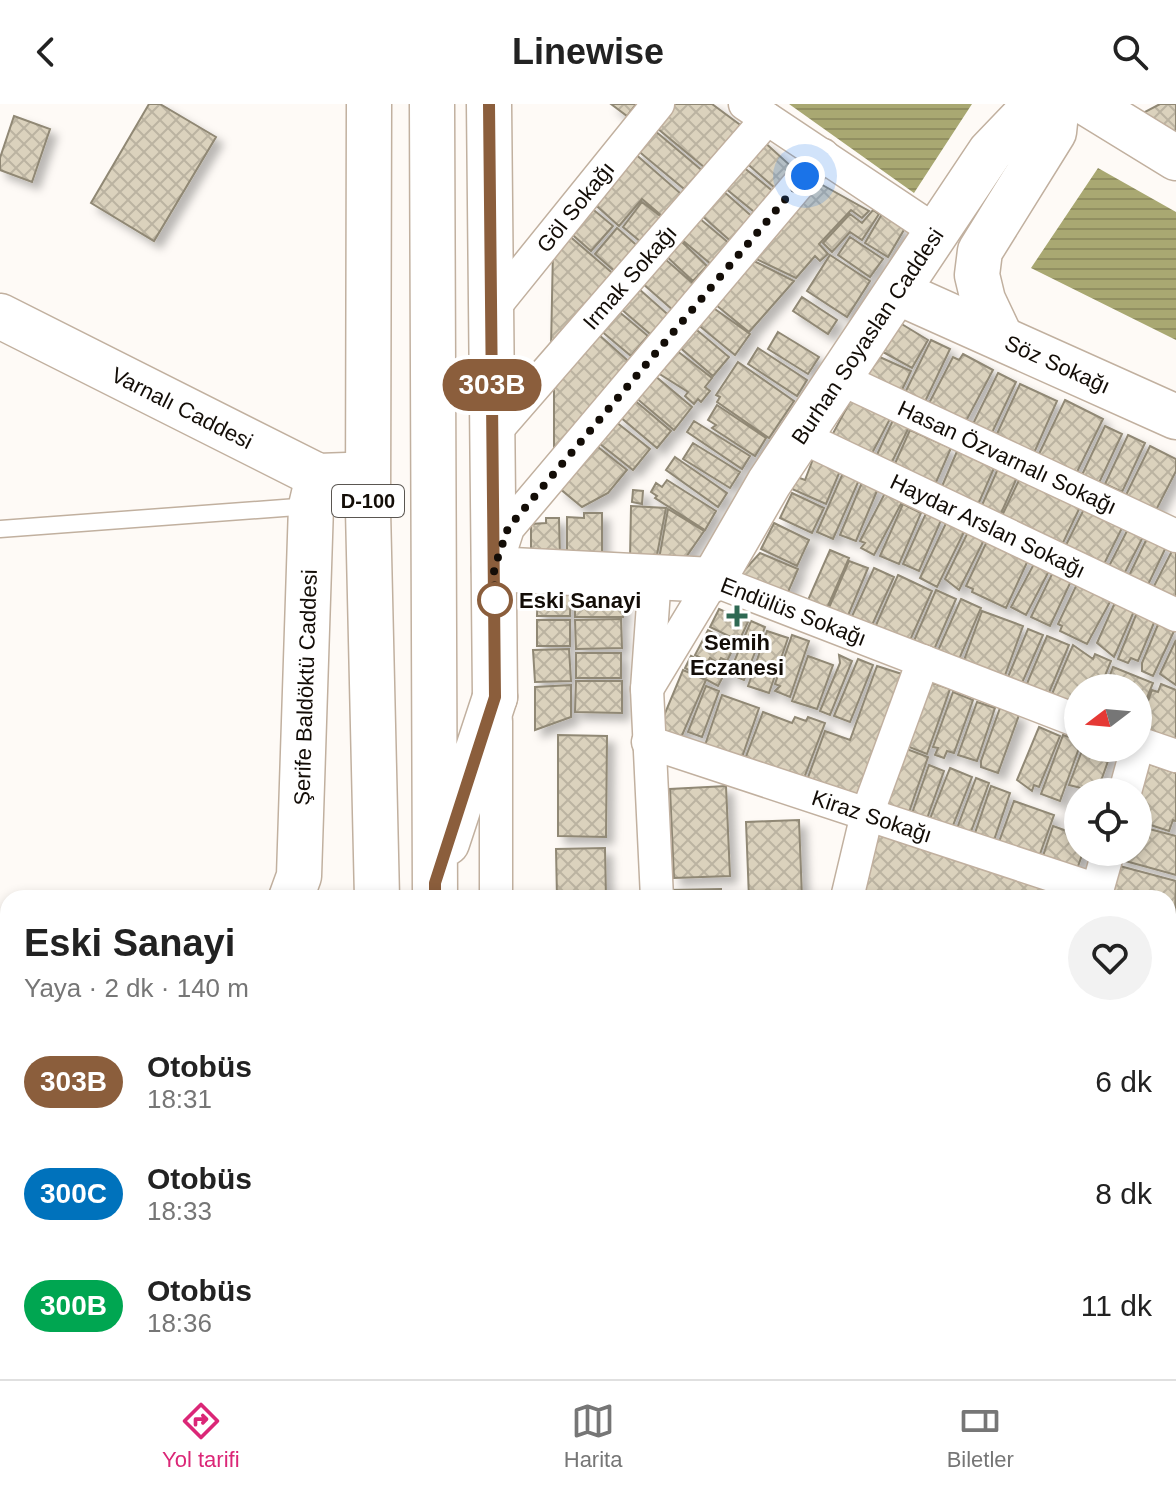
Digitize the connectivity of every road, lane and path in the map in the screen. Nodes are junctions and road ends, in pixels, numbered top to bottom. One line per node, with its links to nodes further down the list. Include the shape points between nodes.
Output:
1 (369, 104): 20 (main road, D-100)
2 (432, 104): 39 (main road, D-100)
3 (489, 104): 13 (main road)
4 (658, 104): 13 (street, Göl Sokağı)
5 (1036, 104): 11 (main road, Burhan Soyaslan Caddesi, via 990,152)
6 (1057, 104): 15 (main road, Söz Sokağı, via 1054,132 980,251 977,275)
7 (1088, 104): 10 (main road)
8 (756, 111): 9 (street); 18 (street, Irmak Sokağı)
9 (823, 155): 11 (street); 24 (street, via 508,528)
10 (1176, 158)
11 (937, 232): 12 (main road, Burhan Soyaslan Caddesi)
12 (897, 292): 15 (main road); 16 (main road, Burhan Soyaslan Caddesi)
13 (491, 311): 18 (main road)
14 (0, 316): 21 (main road, Varnalı Caddesi)
15 (1000, 336): 17 (main road, Söz Sokağı)
16 (839, 378): 19 (main road, Burhan Soyaslan Caddesi); 23 (street, Hasan Özvarnalı Sokağı)
17 (1176, 417)
18 (493, 434): 24 (main road)
19 (802, 437): 26 (main road, Burhan Soyaslan Caddesi); 27 (street, Haydar Arslan Sokağı)
20 (370, 473): 21 (main road); 38 (main road, D-100)
21 (314, 491): 22 (lane); 37 (main road, Şerife Baldöktü Caddesi, via 299,876)
22 (0, 529)
23 (1176, 536)
24 (494, 569): 25 (main road, Endülüs Sokağı); 30 (main road)
25 (655, 576): 26 (main road, Endülüs Sokağı); 29 (street)
26 (713, 580): 28 (street, Endülüs Sokağı); 29 (street)
27 (1176, 615)
28 (923, 661): 31 (street, Endülüs Sokağı); 35 (street)
29 (647, 689): 32 (street)
30 (495, 697): 40 (main road); 41 (street)
31 (1064, 716)
32 (648, 742): 35 (street, Kiraz Sokağı); 42 (street)
33 (1152, 748): 34 (street)
34 (1176, 756)
35 (867, 814): 43 (street); 44 (street, Kiraz Sokağı)
36 (1104, 866): 45 (street)
37 (294, 890)
38 (377, 890)
39 (435, 890)
40 (435, 890)
41 (496, 890)
42 (657, 890)
43 (851, 890)
44 (1085, 890)
45 (1097, 890)

